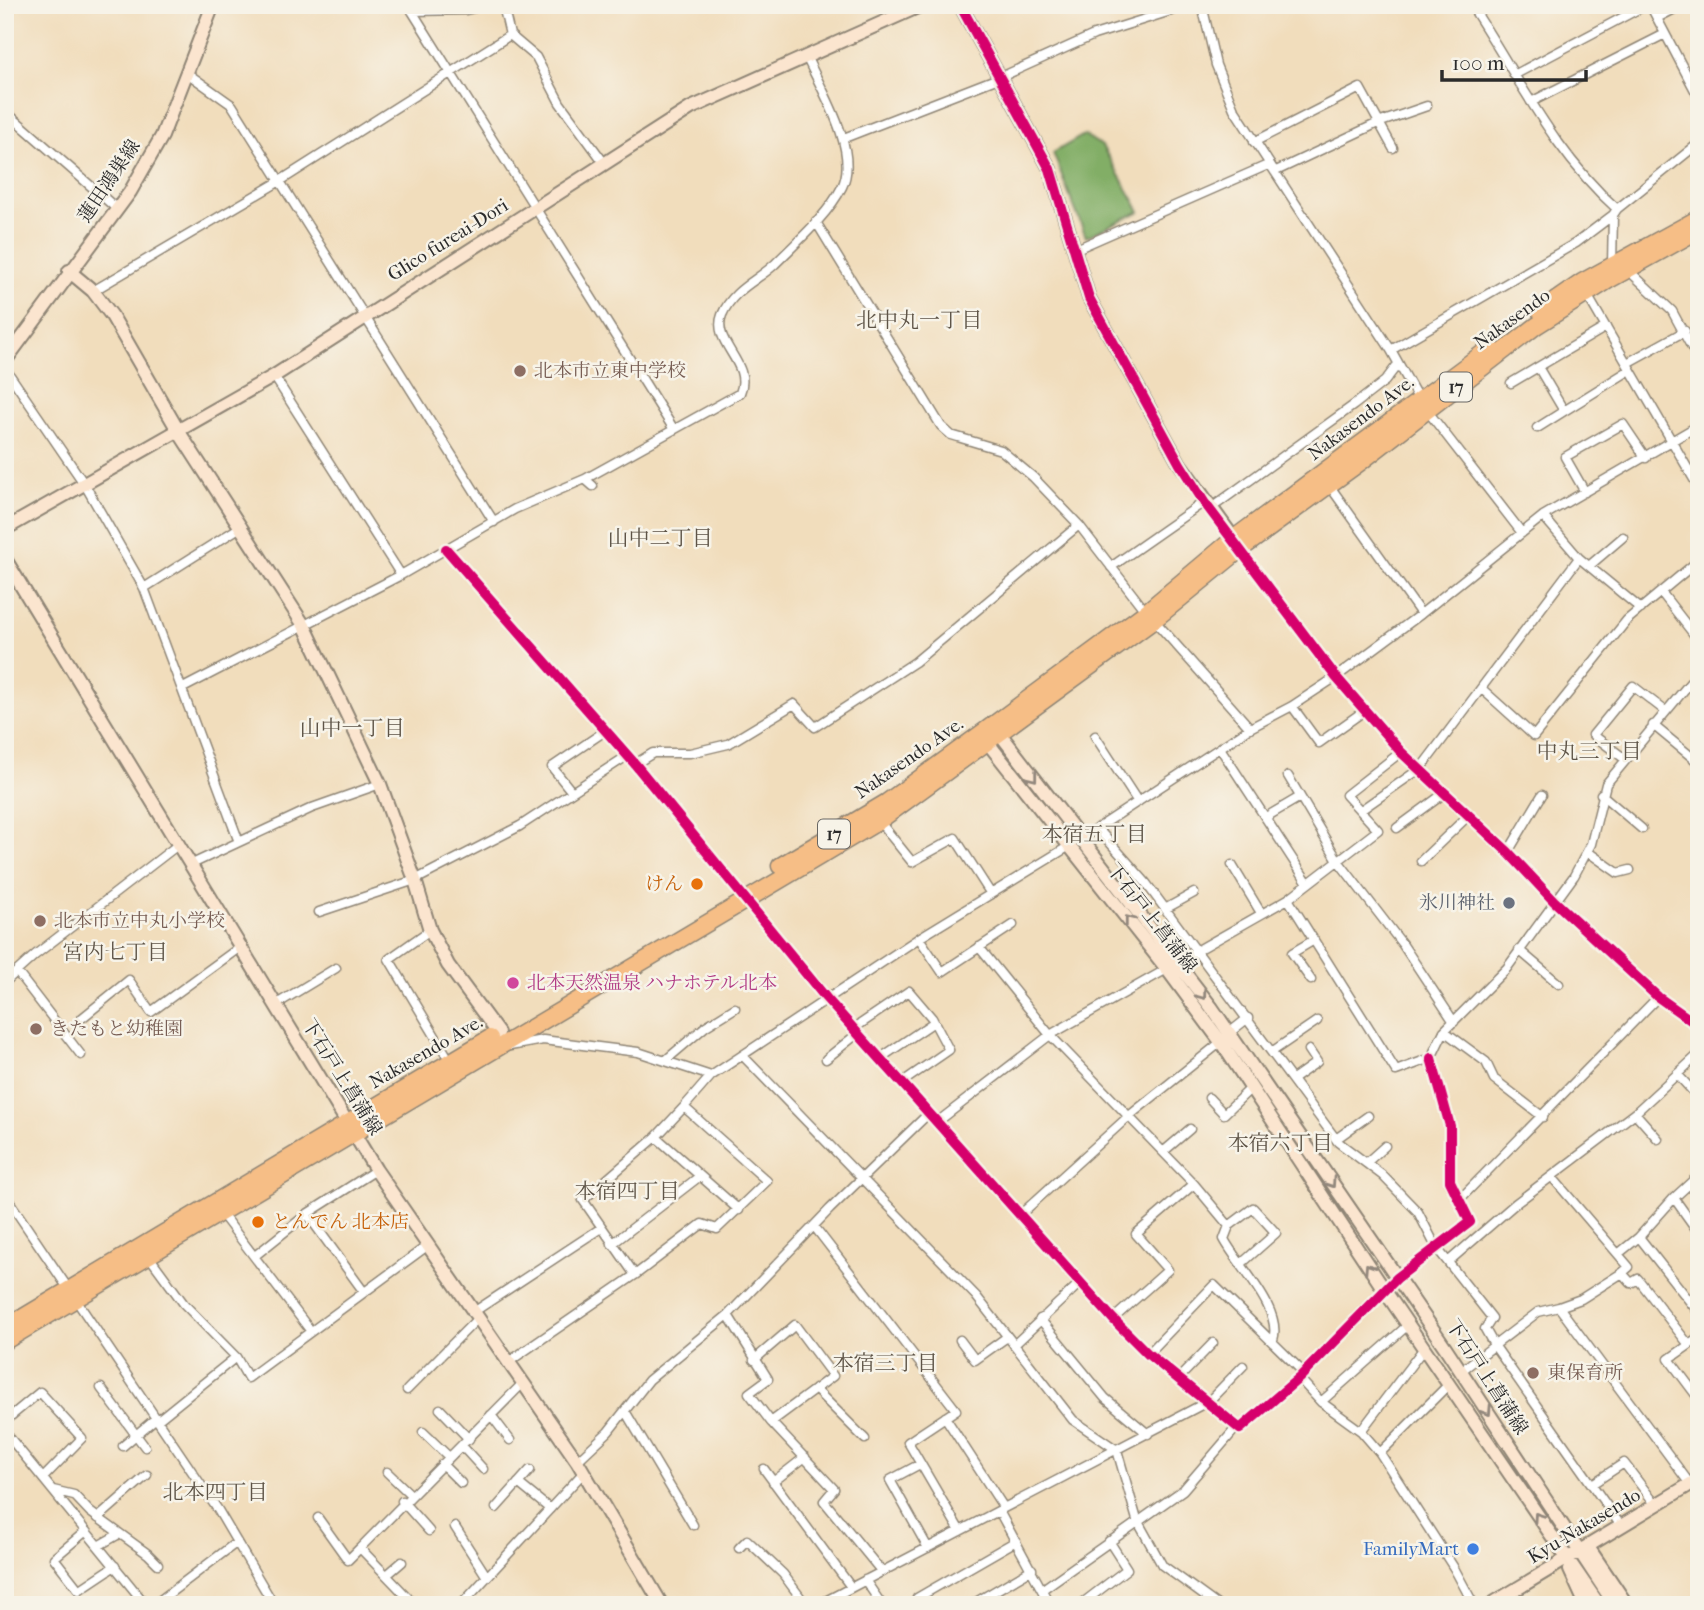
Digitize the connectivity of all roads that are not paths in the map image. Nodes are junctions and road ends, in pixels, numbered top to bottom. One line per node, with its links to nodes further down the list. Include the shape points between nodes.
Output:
1 (213, 5): 16 (main road, 蓮田鴻巣線)
2 (488, 5): 15 (street, via 466,10 412,10)
3 (503, 5): 13 (street)
4 (922, 5): 14 (main road, Glico fureai-Dori)
5 (960, 5): 18 (main road)
6 (1190, 5): 18 (street, via 1094,36)
7 (1202, 5): 25 (street, via 1216,65)
8 (1471, 5): 17 (street)
9 (1648, 5): 11 (street); 17 (street)
10 (1682, 5): 11 (street)
11 (1657, 18): 12 (street)
12 (1665, 34): 19 (street); 20 (street)
13 (510, 35): 15 (street); 28 (street, via 536,57 561,103)
14 (806, 56): 24 (street); 28 (main road, Glico fureai-Dori, via 691,108)
15 (451, 72): 31 (street); 32 (street)
16 (187, 73): 31 (street, via 232,105); 33 (main road, 蓮田鴻巣線, via 162,136)
17 (1514, 75): 20 (street)
18 (1001, 77): 24 (street); 38 (main road, via 1050,169)
19 (1699, 98)
20 (1531, 102): 34 (street, via 1559,147)
21 (1427, 106): 23 (street)
22 (5, 111): 33 (street)
23 (1378, 123): 25 (street, via 1360,88); 27 (street); 30 (street)
24 (844, 138): 36 (street, via 842,187)
25 (1254, 142): 29 (street)
26 (1699, 144): 34 (street)
27 (1393, 148)
28 (605, 164): 32 (main road, Glico fureai-Dori)
29 (1270, 164): 30 (street); 38 (street)
30 (1276, 171): 46 (street)
31 (280, 181): 41 (street); 43 (street)
32 (535, 208): 43 (main road, Glico fureai-Dori); 58 (street)
33 (117, 209): 40 (main road, 蓮田鴻巣線)
34 (1615, 212): 39 (street); 46 (street, via 1576,243)
35 (1699, 218): 39 (highway, Nakasendo / 17)
36 (816, 222): 58 (street, via 775,265 737,293 723,312 720,331 745,382 740,393); 72 (street, via 941,426 951,435 1001,450)
37 (1699, 230): 39 (highway, Nakasendo / 17)
38 (1074, 250): 69 (main road, via 1090,298)
39 (1619, 267): 42 (highway, Nakasendo / 17); 45 (street, via 1672,311); 55 (highway, Nakasendo Ave. / 17, via 1560,296)
40 (69, 271): 41 (main road); 47 (main road, 蓮田鴻巣線)
41 (93, 291): 60 (main road)
42 (1586, 293): 44 (street); 55 (highway, Nakasendo / 17)
43 (365, 315): 53 (main road, Glico fureai-Dori); 71 (street)
44 (1606, 327): 50 (street); 52 (street)
45 (1685, 331): 48 (street); 50 (street)
46 (1391, 351): 49 (street)
47 (5, 361)
48 (1699, 361)
49 (1398, 364): 55 (street); 69 (street, via 1385,381 1354,405)
50 (1628, 367): 56 (street); 61 (street)
51 (5, 368): 64 (street)
52 (1538, 368): 54 (street); 56 (street)
53 (274, 376): 60 (main road, Glico fureai-Dori); 84 (street)
54 (1511, 383)
55 (1423, 405): 65 (highway, Nakasendo / 17); 75 (street); 77 (highway, Nakasendo Ave. / 17)
56 (1564, 411): 59 (street)
57 (1699, 425): 61 (street)
58 (673, 428): 63 (street)
59 (1537, 428)
60 (179, 432): 64 (main road, Glico fureai-Dori); 73 (main road)
61 (1672, 442): 62 (street); 67 (street)
62 (1646, 458): 68 (street); 68 (street, via 1623,424 1565,457)
63 (585, 479): 66 (street); 71 (street)
64 (85, 485): 74 (main road, Glico fureai-Dori); 85 (street)
65 (1329, 485): 77 (highway, Nakasendo Ave. / 17); 88 (street)
66 (593, 486)
67 (1699, 488)
68 (1585, 492): 70 (street)
69 (1207, 505): 77 (main road); 83 (street)
70 (1544, 516): 75 (street); 79 (street)
71 (494, 522): 78 (street)
72 (1079, 525): 83 (street); 109 (street, via 915,662 815,727 794,704 728,744 690,753 653,753)
73 (242, 526): 85 (street); 90 (main road)
74 (5, 528)
75 (1522, 533): 88 (street)
76 (1623, 537): 82 (street)
77 (1237, 544): 89 (highway, Nakasendo Ave. / 17); 93 (street)
78 (446, 550): 84 (street); 101 (street)
79 (1578, 558): 82 (street); 95 (street)
80 (5, 559): 128 (main road, 下石戸上菖蒲線)
81 (1699, 560): 86 (street)
82 (1589, 566): 87 (street)
83 (1111, 567): 89 (street)
84 (401, 575): 90 (street)
85 (145, 588): 94 (street)
86 (1661, 592): 87 (street); 91 (street)
87 (1641, 609): 95 (street, via 1627,620 1534,736)
88 (1421, 614): 93 (street)
89 (1150, 616): 100 (street); 102 (highway, Nakasendo Ave. / 17)
90 (305, 627): 94 (street); 112 (main road)
91 (1699, 641)
92 (1699, 671): 97 (street)
93 (1336, 677): 96 (street); 98 (street)
94 (183, 688): 126 (street)
95 (1482, 689): 110 (street)
96 (1292, 706): 98 (street, via 1319,743); 100 (street)
97 (1664, 710): 99 (street); 107 (street, via 1633,686 1593,735)
98 (1364, 711): 105 (street)
99 (1653, 724): 107 (street); 108 (street)
100 (1250, 728): 104 (street)
101 (604, 731): 106 (street); 113 (street, via 552,766)
102 (992, 736): 122 (highway, Nakasendo Ave. / 17); 127 (main road, 下石戸上菖蒲線); 140 (highway, Nakasendo Ave. / 17)
103 (1094, 736): 118 (street)
104 (1220, 748): 118 (street); 121 (street)
105 (1401, 751): 110 (street); 119 (street, via 1346,795)
106 (627, 756): 109 (street); 113 (street)
107 (1625, 760): 115 (street)
108 (1699, 763)
109 (635, 764): 140 (street)
110 (1421, 768): 114 (street); 119 (street)
111 (1288, 776): 117 (street)
112 (380, 784): 126 (street, via 312,808); 136 (main road)
113 (572, 792): 136 (street, via 520,826)
114 (1446, 792): 120 (street); 124 (street)
115 (1601, 794): 125 (street); 130 (street)
116 (1542, 795): 129 (street)
117 (1300, 797): 121 (street); 132 (street)
118 (1138, 802): 123 (street)
119 (1361, 810): 132 (street, via 1378,830)
120 (1469, 815): 129 (street); 131 (street)
121 (1266, 817): 137 (street)
122 (879, 821): 139 (street, via 912,862 956,838); 140 (highway, Nakasendo Ave. / 17)
123 (1097, 828): 127 (street); 143 (street)
124 (1397, 828)
125 (1642, 829)
126 (239, 842): 133 (street)
127 (1076, 842): 139 (street); 154 (main road, 下石戸上菖蒲線)
128 (179, 844): 133 (main road, 下石戸上菖蒲線); 156 (street)
129 (1508, 852): 142 (street)
130 (1588, 852): 135 (street, via 1618,873); 142 (street)
131 (1421, 861)
132 (1339, 862): 137 (street); 168 (street, via 1403,945)
133 (192, 864): 150 (main road, 下石戸上菖蒲線)
134 (1232, 865): 145 (street)
135 (1630, 870)
136 (415, 880): 144 (street); 147 (main road)
137 (1308, 883): 141 (street)
138 (1194, 892): 143 (street)
139 (991, 894): 148 (street)
140 (741, 895): 161 (street); 174 (highway, Nakasendo Ave. / 17)
141 (1288, 900): 145 (street); 149 (street)
142 (1554, 901): 152 (street); 160 (street)
143 (1165, 909): 153 (street)
144 (319, 912)
145 (1261, 913): 153 (street)
146 (1013, 925): 151 (street)
147 (430, 930): 174 (main road); 184 (street, via 389,959)
148 (919, 938): 151 (street, via 942,972); 161 (street)
149 (1314, 940): 157 (street, via 1292,953); 180 (street, via 1396,1071)
150 (240, 947): 162 (main road, 下石戸上菖蒲線); 164 (street, via 151,1012 129,980)
151 (979, 947): 172 (street)
152 (1519, 950): 159 (street); 168 (street, via 1492,986)
153 (1196, 951): 154 (street); 165 (street)
154 (1172, 966): 172 (street); 173 (main road, 下石戸上菖蒲線)
155 (336, 968): 162 (street)
156 (17, 972): 158 (street); 178 (street)
157 (1311, 979)
158 (5, 982)
159 (1559, 984)
160 (1658, 997): 169 (street); 197 (street)
161 (826, 998): 171 (street); 179 (street)
162 (275, 1005): 199 (main road, 下石戸上菖蒲線)
163 (735, 1008): 183 (street)
164 (82, 1018)
165 (1248, 1018): 173 (street); 176 (street)
166 (1317, 1021): 176 (street)
167 (934, 1022): 171 (street, via 909,991); 182 (street); 188 (street, via 949,1050)
168 (1454, 1022): 170 (street)
169 (1699, 1026)
170 (1444, 1031): 180 (street); 197 (street, via 1486,1062 1494,1079)
171 (855, 1032): 181 (street); 182 (street)
172 (1050, 1035): 195 (street); 198 (street)
173 (1225, 1038): 189 (main road, 下石戸上菖蒲線); 195 (street); 235 (main road, 下石戸上菖蒲線, one-way to 235)
174 (499, 1039): 183 (street, via 638,1052); 184 (highway, Nakasendo Ave. / 17); 199 (highway, Nakasendo Ave. / 17)
175 (1309, 1050): 187 (street, via 1317,1062)
176 (1273, 1051): 187 (street)
177 (1699, 1054): 185 (street)
178 (81, 1055)
179 (743, 1056): 186 (street); 211 (street)
180 (1431, 1058): 215 (street, via 1450,1126 1450,1181)
181 (826, 1059)
182 (879, 1059): 188 (street)
183 (666, 1060): 186 (street)
184 (450, 1061): 199 (highway, Nakasendo Ave. / 17)
185 (1677, 1074): 191 (street); 193 (street)
186 (711, 1076): 192 (street)
187 (1293, 1079): 202 (street)
188 (901, 1083): 194 (street)
189 (1251, 1088): 190 (street, via 1224,1114); 237 (main road, 下石戸上菖蒲線, one-way to 189)
190 (1209, 1098)
191 (1699, 1098)
192 (684, 1107): 201 (street); 216 (street, via 767,1181)
193 (1635, 1113): 203 (street); 210 (street)
194 (928, 1114): 198 (street); 211 (street)
195 (1129, 1116): 205 (street); 219 (street)
196 (1368, 1116): 202 (street)
197 (1543, 1117): 215 (street)
198 (936, 1123): 219 (street)
199 (350, 1128): 207 (main road, 下石戸上菖蒲線); 217 (highway, Nakasendo Ave. / 17); 239 (highway, Nakasendo Ave. / 17)
200 (1190, 1129): 205 (street)
201 (656, 1137): 209 (street); 222 (street, via 583,1200)
202 (1336, 1139): 206 (street)
203 (1658, 1139)
204 (1385, 1146): 206 (street)
205 (1163, 1152): 212 (street)
206 (1366, 1163): 227 (street, via 1418,1212)
207 (376, 1170): 218 (street); 226 (main road, 下石戸上菖蒲線)
208 (1699, 1175): 214 (street)
209 (700, 1176): 216 (street); 225 (street)
210 (1552, 1177): 228 (street); 231 (street)
211 (860, 1178): 220 (street); 249 (street, via 976,1296)
212 (1194, 1184): 221 (street); 245 (street, via 1136,1234 1168,1270)
213 (6, 1198): 239 (street)
214 (1674, 1198): 223 (street); 224 (street)
215 (1460, 1199): 227 (street, via 1470,1222)
216 (739, 1210): 234 (street, via 717,1230 702,1224)
217 (221, 1213): 229 (highway, Nakasendo Ave. / 17); 230 (street)
218 (307, 1214): 230 (street); 238 (street)
219 (1021, 1214): 236 (street)
220 (814, 1226): 242 (street); 278 (street, via 956,1410)
221 (1229, 1226): 232 (street, via 1224,1239); 232 (street, via 1254,1208 1276,1233)
222 (601, 1228): 225 (street); 243 (street)
223 (1699, 1233)
224 (1639, 1237): 228 (street); 241 (street)
225 (612, 1244): 234 (street)
226 (427, 1246): 238 (street); 243 (main road, 下石戸上菖蒲線)
227 (1436, 1247): 231 (street); 235 (street)
228 (1618, 1254): 233 (street, via 1629,1267)
229 (148, 1255): 239 (highway, Nakasendo Ave. / 17); 260 (street, via 184,1304)
230 (256, 1255): 248 (street)
231 (1448, 1262): 256 (street, via 1492,1318 1485,1329)
232 (1241, 1264): 252 (street, via 1270,1311 1276,1329)
233 (1622, 1273): 240 (street); 257 (street, via 1631,1283 1638,1279)
234 (635, 1275): 262 (street)
235 (1397, 1278): 237 (street); 264 (main road, 下石戸上菖蒲線)
236 (1081, 1282): 244 (street); 245 (street)
237 (1385, 1291): 246 (main road, 下石戸上菖蒲線); 265 (street)
238 (364, 1292): 248 (street)
239 (72, 1295): 247 (highway, Nakasendo Ave. / 17); 253 (highway, Nakasendo Ave. / 17); 279 (street)
240 (1559, 1307): 256 (street, via 1538,1311); 311 (street)
241 (1699, 1313)
242 (729, 1315): 261 (street); 276 (street, via 649,1380)
243 (475, 1316): 262 (main road, 下石戸上菖蒲線); 270 (street)
244 (1040, 1319): 255 (street); 287 (street, via 1105,1398)
245 (1113, 1319): 259 (street)
246 (1408, 1325): 258 (main road, 下石戸上菖蒲線); 274 (street)
247 (5, 1328)
248 (310, 1330): 260 (street, via 248,1378)
249 (1007, 1336): 251 (street, via 975,1360); 255 (street)
250 (1699, 1338): 257 (street)
251 (960, 1340)
252 (1273, 1340): 259 (street, via 1214,1285); 265 (street)
253 (5, 1341)
254 (1213, 1343): 266 (street)
255 (1014, 1345): 294 (street, via 1073,1420)
256 (1494, 1345): 264 (street); 310 (street)
257 (1689, 1345): 272 (street, via 1669,1359)
258 (1424, 1348): 268 (main road, 下石戸上菖蒲線); 283 (street)
259 (1148, 1354): 266 (street)
260 (236, 1357): 279 (street)
261 (754, 1360): 271 (street, via 795,1325 833,1376); 281 (street, via 768,1379 749,1393)
262 (507, 1363): 267 (main road, 下石戸上菖蒲線)
263 (1243, 1366): 273 (street)
264 (1461, 1371): 336 (main road, 下石戸上菖蒲線, one-way to 336)
265 (1301, 1376): 274 (street); 282 (street)
266 (1178, 1378): 273 (street)
267 (522, 1384): 277 (street); 300 (main road, 下石戸上菖蒲線)
268 (1448, 1384): 295 (street); 336 (main road, 下石戸上菖蒲線, one-way to 268)
269 (101, 1388): 286 (street)
270 (407, 1390)
271 (815, 1390): 281 (street); 289 (street)
272 (1699, 1399)
273 (1209, 1401): 282 (street); 287 (street)
274 (1321, 1402): 283 (street)
275 (440, 1409): 288 (street)
276 (625, 1411): 300 (street); 322 (street)
277 (491, 1415): 288 (street); 290 (street)
278 (945, 1417): 299 (street, via 908,1442); 318 (street)
279 (157, 1419): 286 (street); 331 (street)
280 (5, 1421): 306 (street, via 40,1392 82,1438)
281 (771, 1422): 297 (street)
282 (1237, 1427): 321 (street, via 1184,1490)
283 (1361, 1431): 295 (street)
284 (5, 1432): 306 (street)
285 (423, 1432): 296 (street)
286 (136, 1434): 291 (street); 293 (street)
287 (1148, 1434): 294 (street)
288 (469, 1439): 292 (street)
289 (865, 1439)
290 (510, 1440)
291 (123, 1446)
292 (462, 1446): 296 (street); 301 (street)
293 (145, 1447)
294 (1117, 1450): 318 (street); 321 (street)
295 (1380, 1453): 362 (street)
296 (449, 1457): 298 (street)
297 (806, 1457): 307 (street); 342 (street, via 834,1489 824,1501)
298 (442, 1464): 308 (street); 313 (street)
299 (920, 1464): 327 (street); 335 (street, via 890,1480)
300 (580, 1466): 317 (street); 353 (main road, 下石戸上菖蒲線)
301 (483, 1469)
302 (764, 1469): 307 (street)
303 (530, 1470): 309 (street)
304 (387, 1472): 313 (street)
305 (147, 1475): 319 (street)
306 (43, 1478): 312 (street)
307 (774, 1482): 346 (street)
308 (461, 1483)
309 (518, 1483): 316 (street); 317 (street)
310 (1592, 1484): 315 (street, via 1624,1463); 323 (street)
311 (1696, 1484): 315 (main road, Kyu-Nakasendo)
312 (53, 1490): 319 (street, via 74,1495); 325 (street)
313 (410, 1494): 314 (street)
314 (402, 1501): 326 (street); 333 (street)
315 (1656, 1505): 323 (main road, Kyu-Nakasendo)
316 (496, 1508)
317 (550, 1509): 344 (street)
318 (1001, 1509): 327 (street); 329 (street)
319 (98, 1518): 328 (street)
320 (318, 1518): 333 (street, via 348,1560)
321 (1137, 1520): 330 (street); 361 (street, via 1162,1565)
322 (693, 1525)
323 (1621, 1526): 336 (main road, Kyu-Nakasendo)
324 (455, 1527): 344 (street)
325 (86, 1531): 332 (street); 339 (street, via 54,1558 79,1590)
326 (429, 1531)
327 (960, 1531): 335 (street)
328 (119, 1534): 332 (street); 338 (street)
329 (1016, 1541): 340 (street); 357 (street, via 917,1598)
330 (1109, 1541): 347 (street); 360 (street, via 1127,1569)
331 (237, 1542): 349 (street); 350 (street)
332 (98, 1546): 339 (street)
333 (360, 1548): 343 (street)
334 (739, 1548): 354 (street, via 747,1540 783,1574)
335 (928, 1548): 342 (street)
336 (1578, 1553): 341 (main road, 下石戸上菖蒲線); 363 (main road, Kyu-Nakasendo); 364 (main road, via 1575,1586); 367 (main road)
337 (402, 1562): 343 (street)
338 (158, 1564)
339 (115, 1566): 348 (street)
340 (1032, 1569): 347 (street); 358 (street)
341 (1582, 1569): 365 (main road); 366 (main road)
342 (883, 1572): 345 (street)
343 (388, 1574): 351 (street)
344 (487, 1577): 352 (street)
345 (866, 1580): 346 (street); 356 (street)
346 (851, 1587): 355 (street)
347 (1043, 1589): 359 (street)
348 (146, 1605)
349 (154, 1605)
350 (274, 1605)
351 (415, 1605)
352 (461, 1605)
353 (662, 1605)
354 (806, 1605)
355 (818, 1605)
356 (882, 1605)
357 (921, 1605)
358 (971, 1605)
359 (1050, 1605)
360 (1080, 1605)
361 (1217, 1605)
362 (1474, 1605)
363 (1490, 1605)
364 (1586, 1605)
365 (1599, 1605)
366 (1615, 1605)
367 (1628, 1605)

